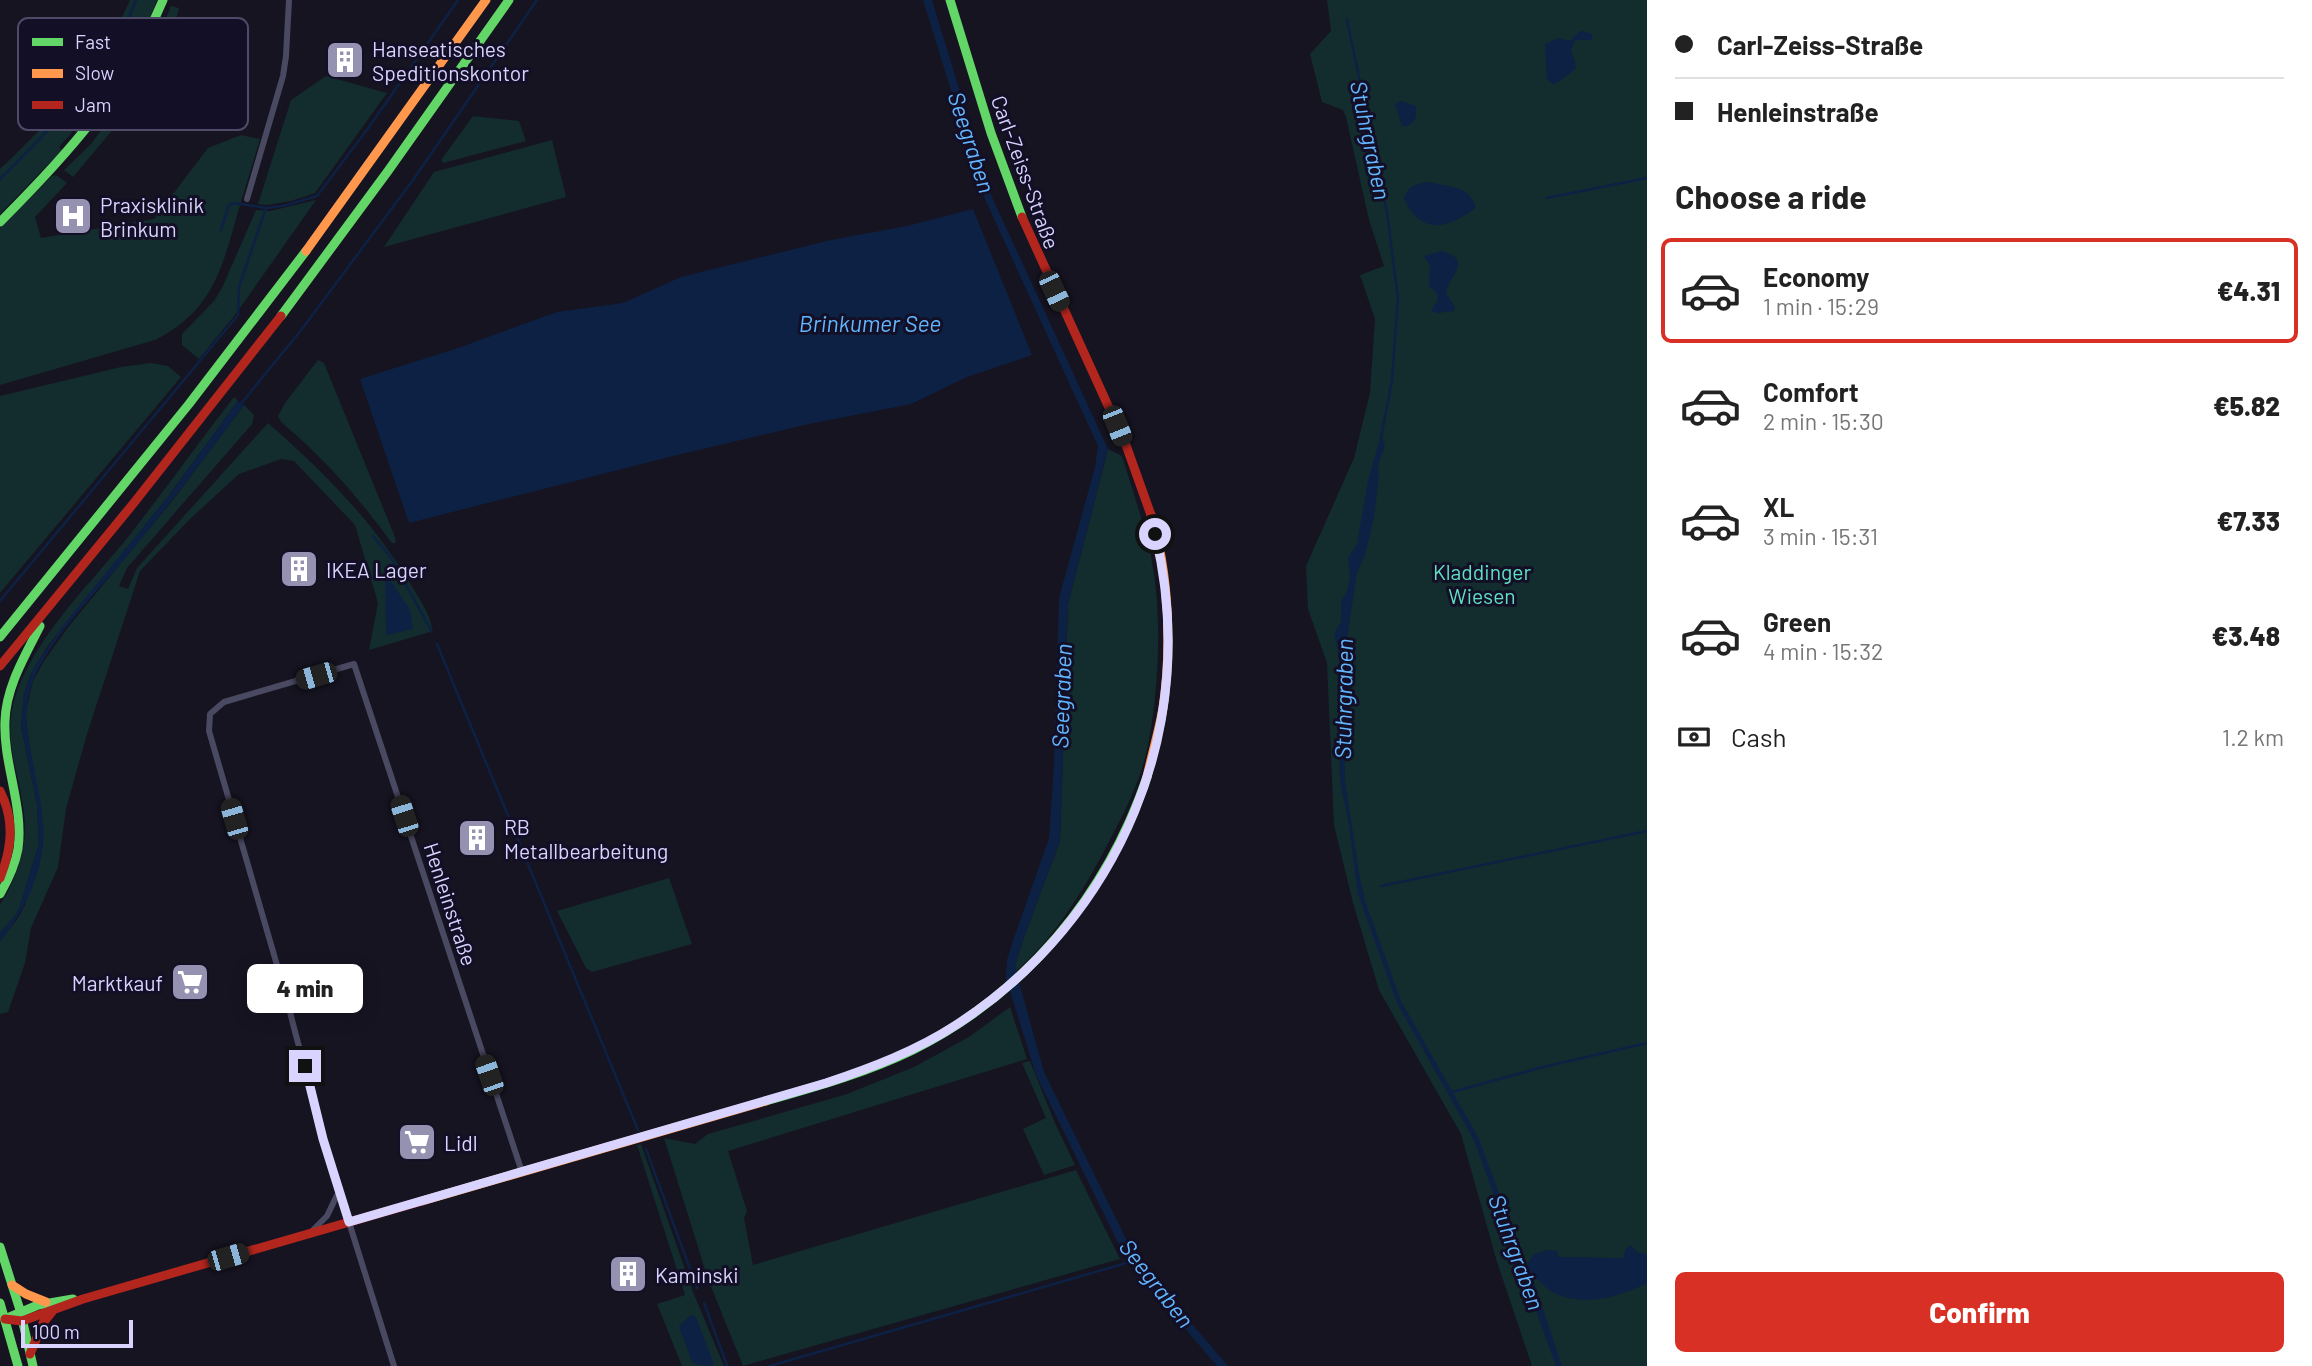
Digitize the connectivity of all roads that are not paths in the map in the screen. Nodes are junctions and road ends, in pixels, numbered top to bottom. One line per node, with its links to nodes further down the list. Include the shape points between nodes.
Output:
1 (163, 0): 6 (main road)
2 (289, 0): 8 (street, via 283,76)
3 (486, 0): 11 (main road, via 338,209 116,497)
4 (509, 0): 10 (main road, via 353,221 182,445)
5 (950, 0): 16 (main road, Carl-Zeiss-Straße, via 1007,183 1117,426 1160,553 1168,612 1165,702 1136,809 1107,869 1063,932 1005,990 954,1026 869,1068)
6 (156, 18)
7 (87, 130): 9 (main road)
8 (247, 199)
9 (0, 222)
10 (48, 610): 12 (main road); 15 (main road, via 7,702 5,724 20,833 14,865)
11 (0, 637)
12 (0, 666)
13 (0, 791): 14 (main road, via 9,809 11,836)
14 (0, 878)
15 (0, 894)
16 (522, 1172): 17 (street, Henleinstraße, via 354,664 224,702 210,714 209,731); 18 (main road, Carl-Zeiss-Straße)
17 (339, 1191): 18 (street, Henleinstraße); 19 (street, via 327,1216)
18 (349, 1222): 19 (main road, Carl-Zeiss-Straße); 32 (street, Henleinstraße)
19 (310, 1233): 22 (main road, Carl-Zeiss-Straße)
20 (0, 1247): 21 (main road)
21 (12, 1284): 23 (main road); 25 (main road)
22 (83, 1298): 23 (main road, Carl-Zeiss-Straße); 26 (main road, Carl-Zeiss-Straße)
23 (46, 1302): 25 (main road, Carl-Zeiss-Straße)
24 (0, 1303): 27 (main road)
25 (20, 1310): 27 (main road, Carl-Zeiss-Straße); 28 (main road)
26 (52, 1312): 28 (main road, Carl-Zeiss-Straße); 29 (main road, via 42,1322)
27 (2, 1319): 28 (main road, Carl-Zeiss-Straße); 30 (main road)
28 (22, 1321): 29 (main road)
29 (30, 1354): 31 (main road)
30 (18, 1366)
31 (33, 1366)
32 (394, 1366)

